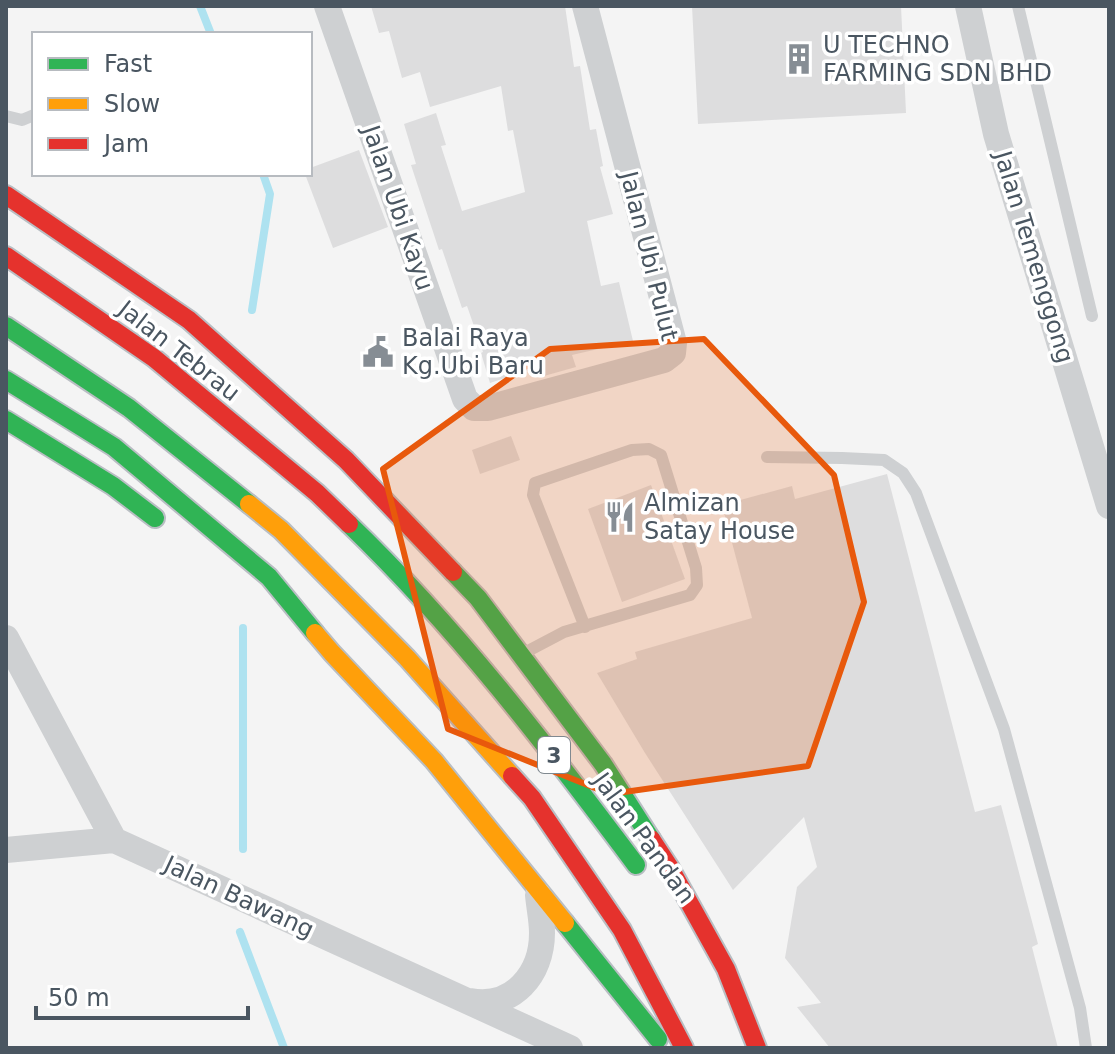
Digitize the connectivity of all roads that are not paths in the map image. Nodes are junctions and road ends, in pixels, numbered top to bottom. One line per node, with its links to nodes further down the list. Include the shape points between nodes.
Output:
1 (327, 6): 12 (street, Jalan Ubi Kayu, via 465,399)
2 (585, 6): 12 (street, Jalan Ubi Pulut, via 673,353 664,360)
3 (968, 6): 16 (street, Jalan Temenggong, via 996,134)
4 (1018, 6): 9 (lane)
5 (6, 116): 6 (lane, via 22,120)
6 (32, 116)
7 (6, 195): 22 (highway, via 189,320 346,460 478,598)
8 (6, 256): 15 (highway, Jalan Tebrau / 3, via 154,358)
9 (1092, 316)
10 (6, 326): 31 (highway, 3, via 129,408 281,530 407,658 532,798 622,930)
11 (6, 380): 21 (highway, via 114,447 269,577)
12 (474, 408)
13 (6, 420): 17 (highway, via 113,486)
14 (767, 457): 33 (lane, via 884,460 903,473 916,493 1004,729 1080,1008)
15 (317, 493): 25 (highway, Jalan Pandan / 3, via 446,627 550,750)
16 (1109, 506)
17 (173, 533)
18 (270, 608): 21 (highway)
19 (585, 627): 19 (lane, via 533,495 535,483 649,449 661,455 697,585 690,595); 22 (lane)
20 (6, 638): 23 (street)
21 (332, 653): 26 (highway, via 434,761)
22 (520, 655): 32 (highway, via 603,764 670,868 726,969)
23 (114, 840): 24 (street, Jalan Bawang); 28 (street, Jalan Bawang)
24 (6, 850)
25 (645, 878)
26 (537, 891): 28 (street, Jalan Bawang, via 542,934 525,984 503,998); 30 (highway)
27 (712, 982): 32 (highway)
28 (462, 999): 29 (street, Jalan Bawang)
29 (570, 1048)
30 (665, 1048)
31 (684, 1048)
32 (755, 1048)
33 (1086, 1048)

